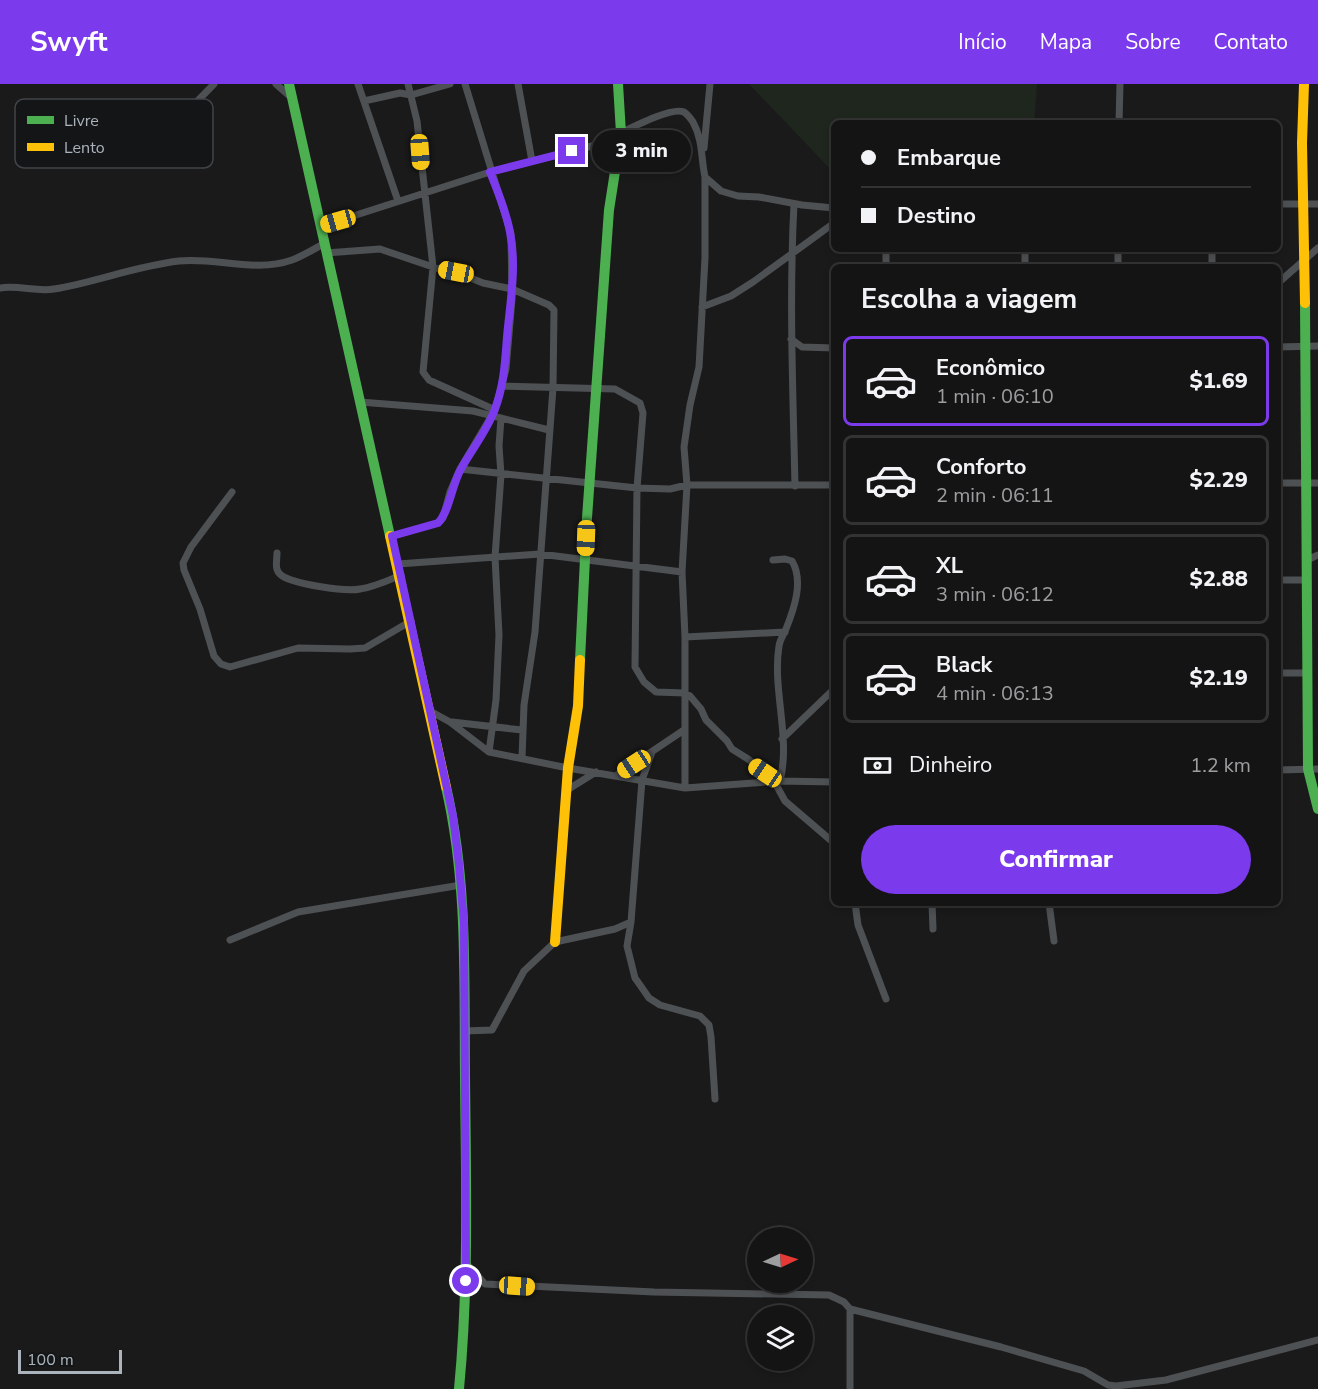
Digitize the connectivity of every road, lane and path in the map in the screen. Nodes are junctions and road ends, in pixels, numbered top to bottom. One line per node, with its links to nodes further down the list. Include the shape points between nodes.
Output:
1 (214, 84): 15 (street)
2 (276, 84): 14 (street)
3 (289, 84): 14 (street)
4 (358, 84): 16 (street)
5 (408, 84): 13 (street)
6 (450, 84): 13 (street)
7 (465, 84): 21 (street)
8 (518, 84): 20 (street)
9 (618, 84): 18 (street)
10 (710, 84): 19 (street)
11 (1120, 84): 17 (street)
12 (1304, 84): 27 (street)
13 (411, 95): 16 (street, via 400,93); 23 (street)
14 (292, 98): 31 (street)
15 (199, 99)
16 (364, 101): 24 (street)
17 (1119, 120)
18 (621, 133): 19 (street, via 665,113 685,112 693,122); 20 (street, via 592,146); 48 (street, via 609,210)
19 (704, 156): 22 (street)
20 (532, 161): 21 (street)
21 (490, 172): 23 (street); 39 (street, via 511,234)
22 (705, 177): 25 (street, via 721,191); 40 (street)
23 (424, 194): 24 (street); 36 (street)
24 (398, 201): 31 (street)
25 (794, 204): 29 (street); 34 (street)
26 (1281, 204): 27 (street)
27 (1304, 204): 28 (street); 35 (street)
28 (1318, 204)
29 (831, 208)
30 (831, 225): 34 (street)
31 (322, 226): 32 (street)
32 (326, 248): 36 (street, via 380,249); 38 (street, via 277,263 250,266 180,261 51,290 13,285); 49 (street)
33 (1318, 248): 35 (street)
34 (791, 254): 40 (street, via 731,296); 41 (street)
35 (1305, 258): 37 (street); 44 (street)
36 (432, 267): 39 (street); 50 (street, via 423,372 429,380)
37 (1281, 280)
38 (0, 288)
39 (512, 289): 46 (street); 47 (street, via 549,304 554,310)
40 (702, 307): 59 (street, via 699,367 684,447)
41 (791, 339): 45 (street, via 802,347); 61 (street)
42 (1281, 346): 44 (street)
43 (1318, 346): 44 (street)
44 (1305, 347): 58 (street)
45 (831, 348)
46 (503, 386): 47 (street); 50 (street)
47 (553, 388): 48 (street); 52 (street)
48 (597, 388): 56 (street); 62 (street, via 615,389 640,403 643,413)
49 (360, 402): 50 (street); 64 (street)
50 (494, 413): 51 (street); 53 (street)
51 (501, 418): 52 (street); 54 (street)
52 (549, 430): 55 (street)
53 (460, 469): 54 (street); 64 (street, via 438,523)
54 (501, 475): 55 (street); 68 (street)
55 (546, 478): 56 (street); 66 (street)
56 (590, 482): 62 (street); 69 (street)
57 (1281, 483): 58 (street)
58 (1312, 483): 71 (street)
59 (687, 485): 61 (street); 62 (street); 74 (street)
60 (831, 485): 61 (street)
61 (795, 486)
62 (637, 488): 72 (street)
63 (232, 492): 77 (street, via 183,563 214,656 221,664 230,668 298,648 364,648)
64 (392, 536): 73 (street)
65 (277, 553): 73 (street, via 280,574 331,589 374,586)
66 (540, 554): 68 (street); 69 (street); 87 (street)
67 (1318, 555): 71 (street)
68 (495, 556): 73 (street); 86 (street, via 499,635)
69 (586, 559): 72 (street); 93 (street, via 578,706)
70 (773, 560): 78 (street, via 792,561 797,569 798,583)
71 (1307, 560): 76 (street)
72 (635, 565): 74 (street); 83 (street, via 635,668 656,692)
73 (399, 570): 77 (street)
74 (682, 572): 79 (street)
75 (1281, 580): 76 (street)
76 (1307, 580): 80 (street)
77 (411, 621): 84 (street)
78 (785, 632): 79 (street); 89 (street, via 779,642 777,667)
79 (685, 637): 83 (street)
80 (1308, 673): 81 (street); 94 (street)
81 (1281, 674)
82 (831, 692): 89 (street)
83 (684, 693): 88 (street); 99 (street, via 732,749)
84 (430, 711): 85 (street); 105 (street, via 453,816)
85 (450, 722): 86 (street); 90 (street)
86 (493, 727): 87 (street); 90 (street)
87 (522, 730): 92 (street)
88 (684, 730): 91 (street); 101 (street)
89 (782, 739): 99 (street, via 782,772)
90 (489, 752): 92 (street)
91 (652, 752): 97 (street); 98 (street)
92 (522, 758): 93 (street)
93 (568, 768): 96 (street); 102 (street)
94 (1313, 769): 95 (street); 103 (street, via 1310,783)
95 (1281, 770)
96 (596, 772): 97 (street); 102 (street)
97 (617, 775): 98 (street)
98 (642, 780): 101 (street); 109 (street)
99 (777, 781): 100 (street); 101 (street); 104 (street, via 785,801)
100 (831, 782)
101 (685, 788)
102 (567, 790): 113 (street)
103 (1318, 809)
104 (831, 840)
105 (461, 885): 111 (street, via 298,912); 115 (street)
106 (855, 906): 114 (street, via 858,925)
107 (932, 906): 110 (street)
108 (1049, 906): 112 (street)
109 (631, 922): 113 (street); 116 (street, via 627,946 640,986 660,1005 700,1016 708,1025)
110 (933, 929)
111 (230, 940)
112 (1054, 941)
113 (555, 942): 115 (street, via 524,970 492,1030)
114 (886, 999)
115 (464, 1031): 117 (street)
116 (715, 1099)
117 (467, 1264): 118 (street, via 484,1284 829,1295); 120 (street)
118 (850, 1309): 119 (street, via 1084,1371 1116,1386 1166,1380); 121 (street)
119 (1318, 1340)
120 (459, 1389)
121 (850, 1389)

